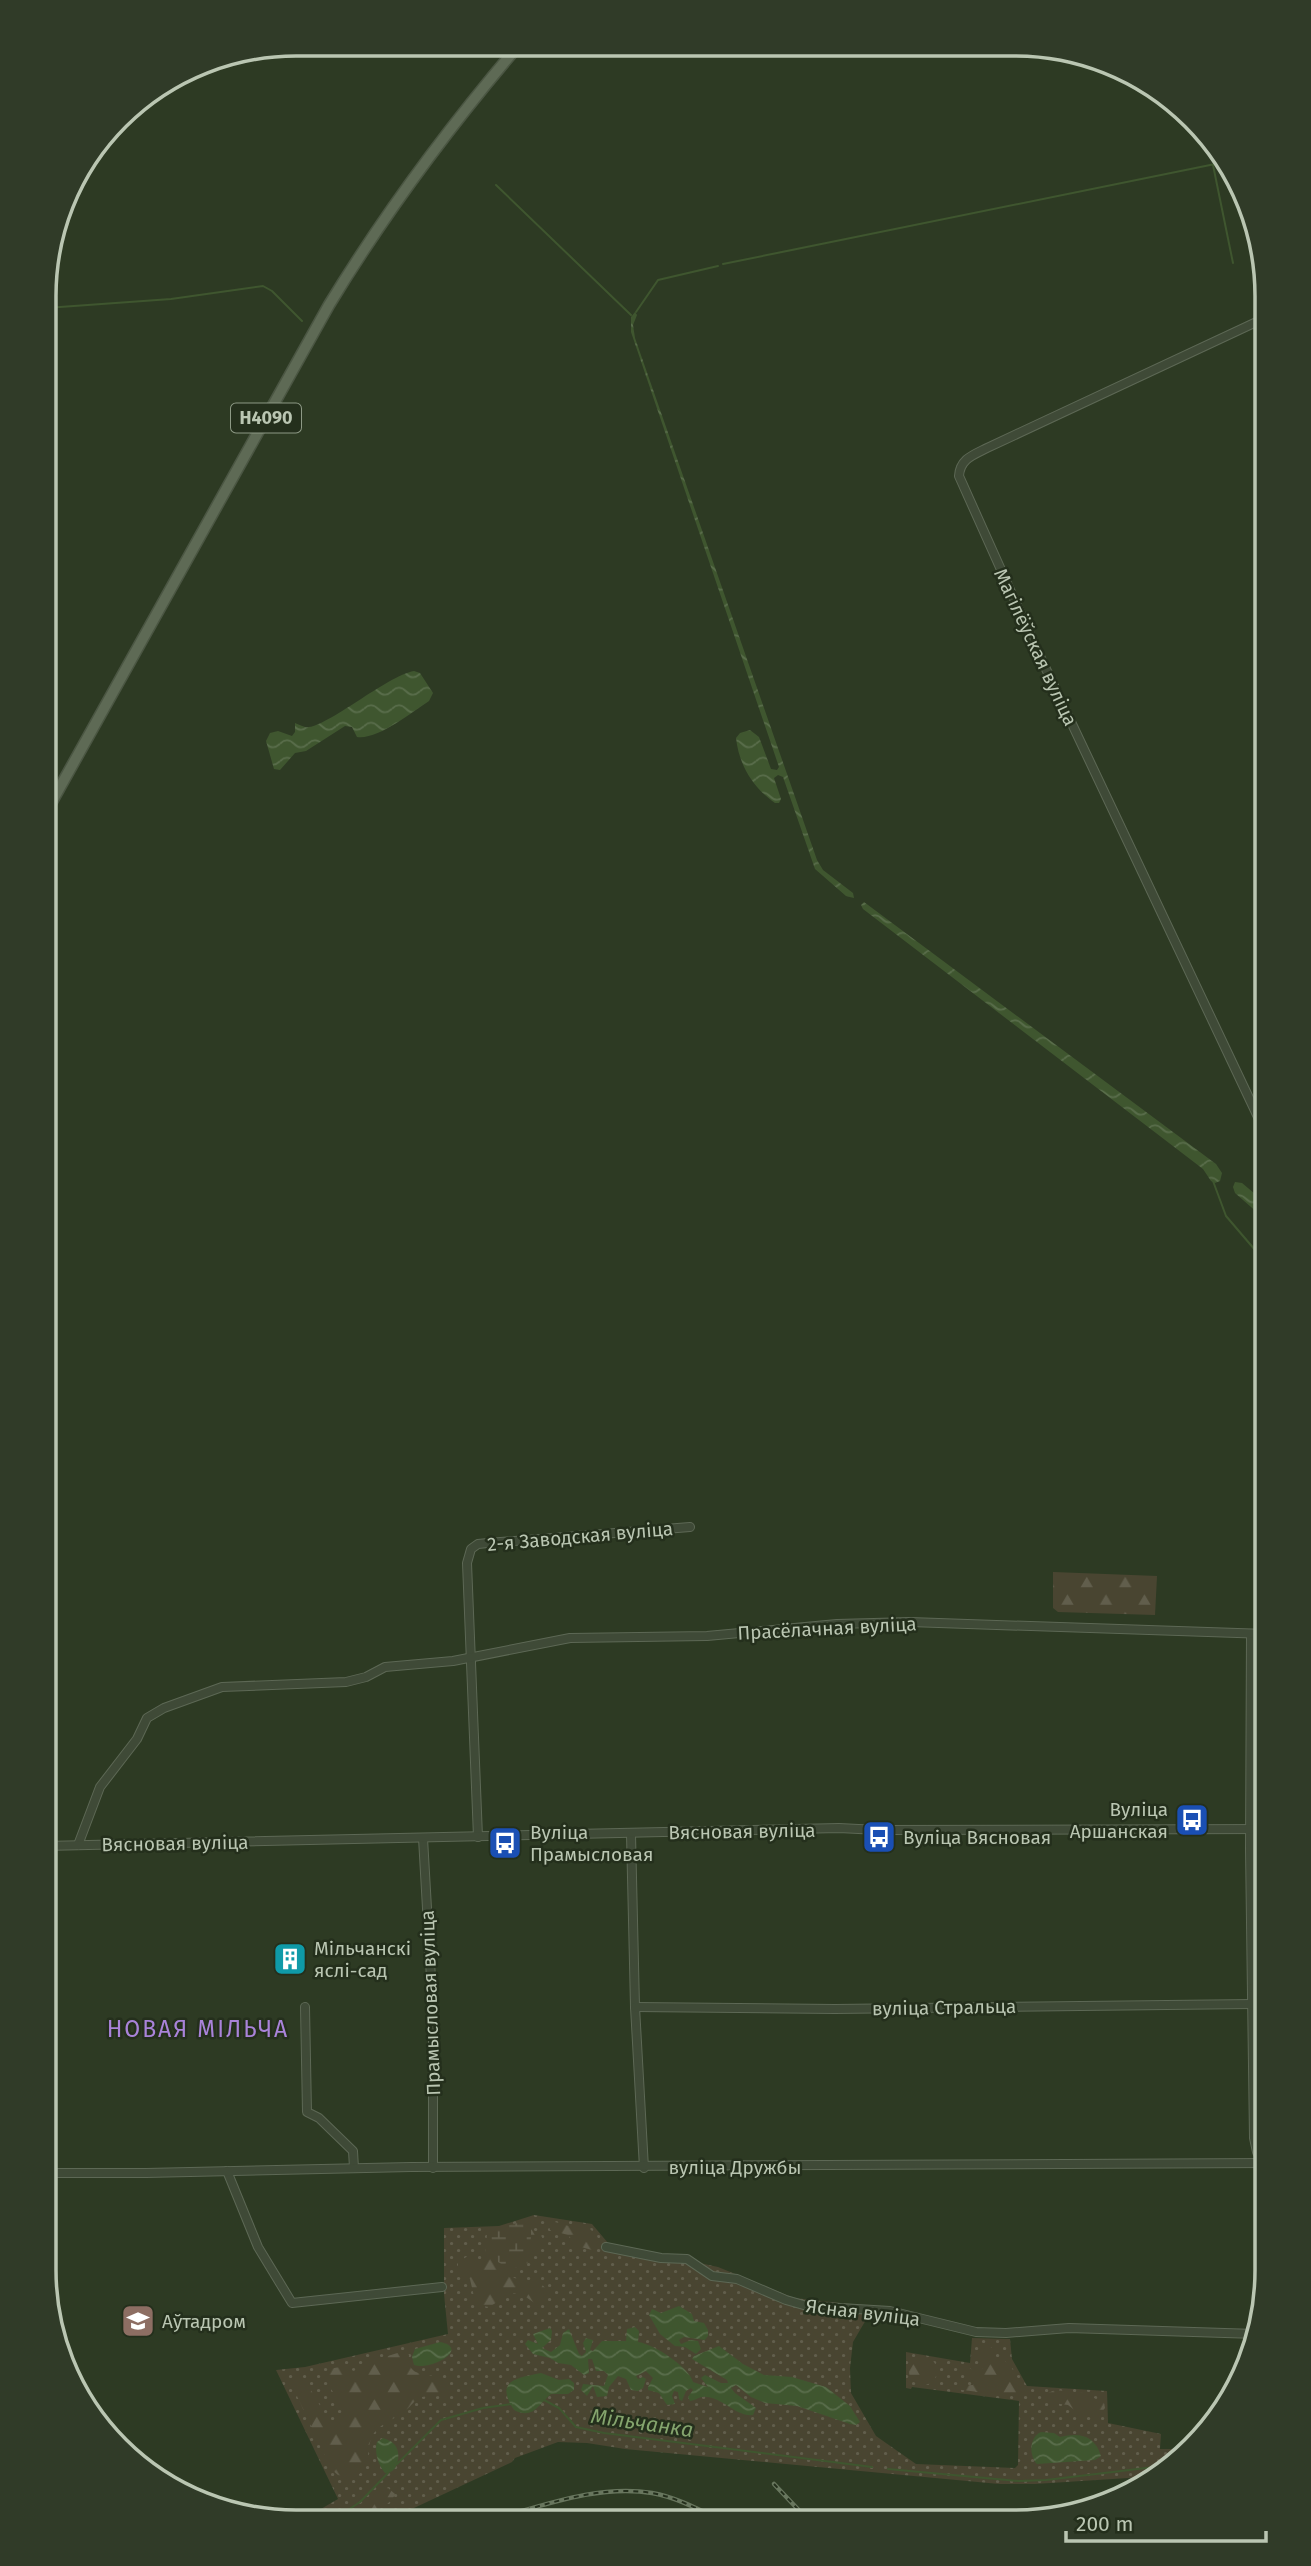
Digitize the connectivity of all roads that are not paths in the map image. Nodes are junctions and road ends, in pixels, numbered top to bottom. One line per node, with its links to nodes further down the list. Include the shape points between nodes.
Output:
1 (510, 56): 3 (main road, Н4090, via 442,138 343,281)
2 (1255, 323): 4 (street, Магілёўская вуліца, via 987,448 966,459 958,476)
3 (56, 794)
4 (1255, 1110)
5 (690, 1527): 8 (street, 2-я Заводская вуліца, via 478,1544 471,1549 467,1563)
6 (1251, 1634): 7 (street, Прасёлачная вуліца); 8 (street, Прасёлачная вуліца, via 837,1624 707,1636 570,1638); 9 (street)
7 (1254, 1634)
8 (472, 1656): 12 (street); 14 (street, Прасёлачная вуліца, via 385,1667 346,1682 222,1686 164,1708 147,1718 137,1739 100,1787)
9 (1251, 1828): 10 (street, Вясновая вуліца); 11 (street, Вясновая вуліца, via 839,1828); 16 (street)
10 (1254, 1828)
11 (631, 1834): 12 (street, Вясновая вуліца); 19 (street)
12 (478, 1837): 13 (street, Вясновая вуліца)
13 (423, 1838): 14 (street, Вясновая вуліца); 23 (street, Прамысловая вуліца, via 433,2014)
14 (78, 1845): 15 (street, Вясновая вуліца)
15 (56, 1846)
16 (1252, 1989): 17 (street)
17 (1253, 2004): 19 (street, вуліца Стральца); 20 (street)
18 (304, 2007): 22 (street, via 307,2112 353,2151)
19 (635, 2007): 24 (street)
20 (1254, 2144)
21 (1254, 2165): 24 (street, вуліца Дружбы)
22 (354, 2168): 23 (street, вуліца Дружбы); 25 (street, вуліца Дружбы)
23 (433, 2168): 24 (street, вуліца Дружбы)
24 (644, 2168)
25 (227, 2171): 26 (street, вуліца Дружбы); 28 (street, via 258,2247 292,2303)
26 (56, 2173)
27 (606, 2247): 29 (street, Ясная вуліца, via 687,2259 712,2276 737,2279 793,2303 890,2311 976,2332 1069,2328)
28 (442, 2287)
29 (1246, 2334)

